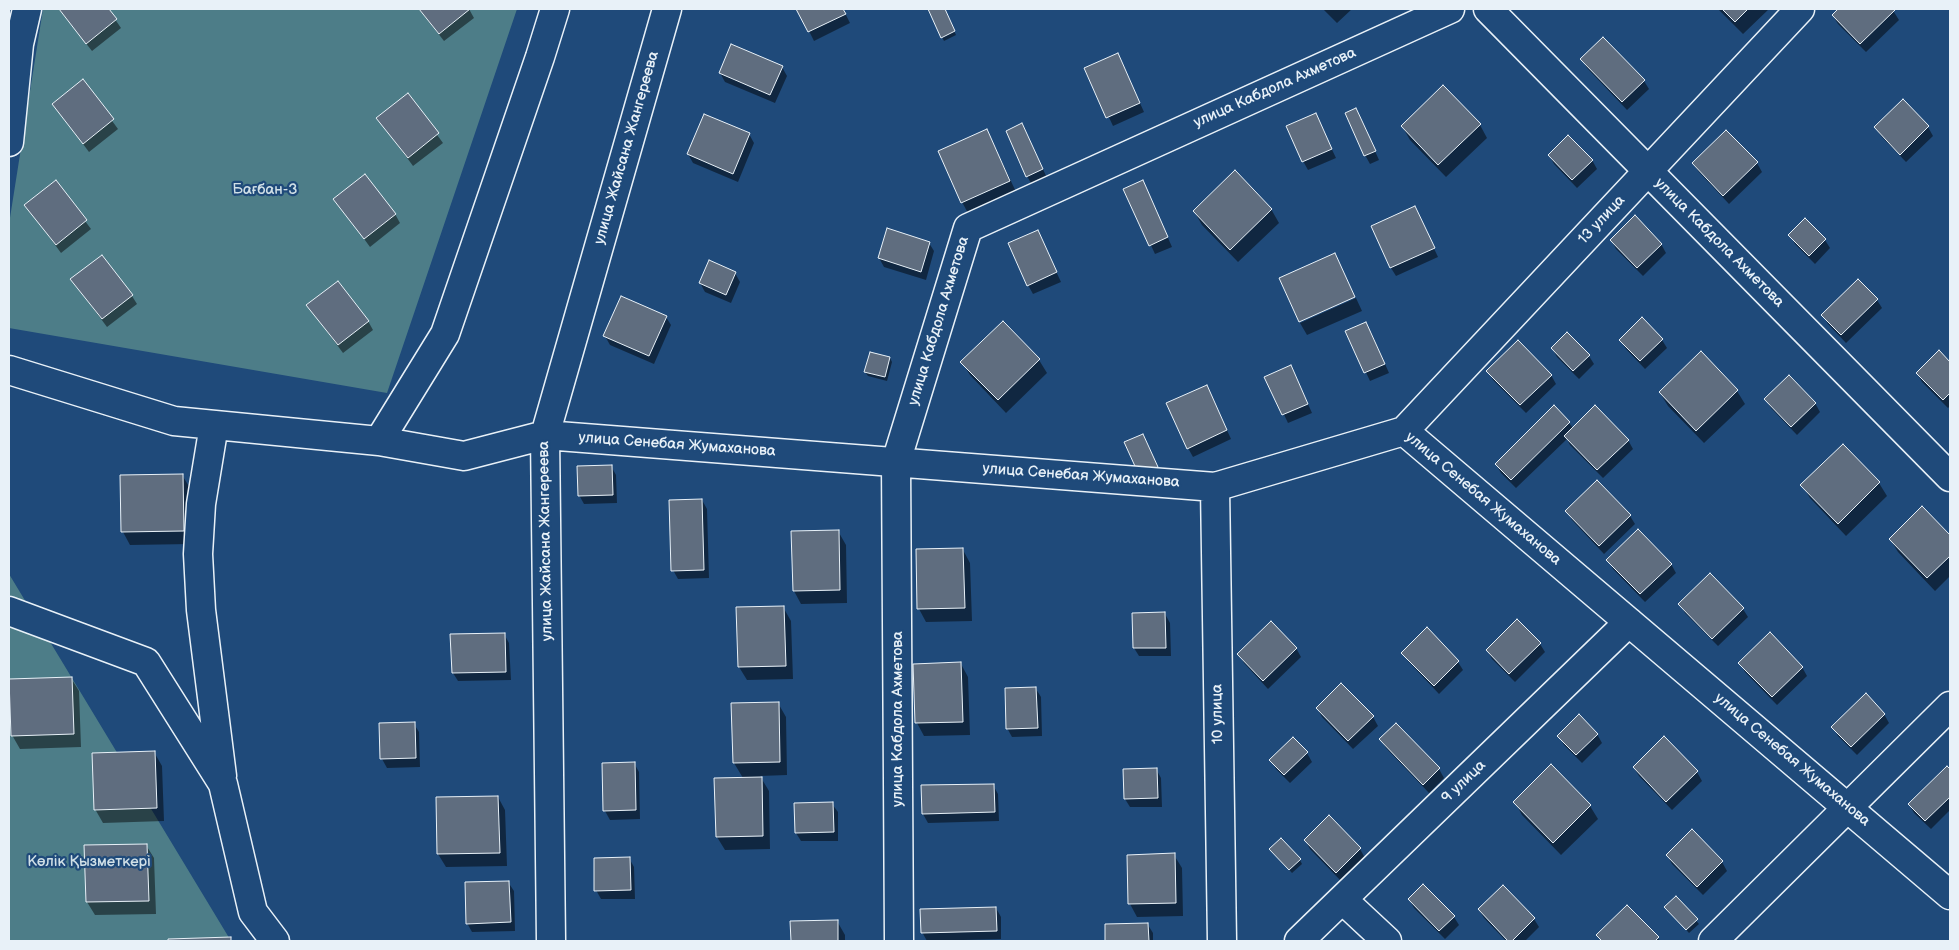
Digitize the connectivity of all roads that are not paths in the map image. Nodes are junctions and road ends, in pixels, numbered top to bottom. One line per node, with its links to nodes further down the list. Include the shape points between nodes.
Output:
1 (27, 9): 7 (street, via 19,44)
2 (554, 9): 13 (street, via 445,334)
3 (667, 9): 12 (street, улица Жайсана Жангереева)
4 (1450, 9): 14 (street, улица Кабдола Ахметова, via 968,228)
5 (1488, 9): 8 (street, улица Кабдола Ахметова)
6 (1800, 9): 8 (street, 13 улица)
7 (9, 142)
8 (1648, 171): 11 (street, 13 улица); 15 (street, улица Кабдола Ахметова)
9 (9, 370): 10 (street, улица Сенебая Жумаханова, via 174,422)
10 (214, 425): 13 (street, улица Сенебая Жумаханова); 20 (street, via 201,504 198,554 201,610)
11 (1404, 431): 16 (street, улица Сенебая Жумаханова); 18 (street, улица Сенебая Жумаханова)
12 (545, 435): 13 (street, улица Сенебая Жумаханова, via 464,456); 14 (street, улица Сенебая Жумаханова); 25 (street, улица Жайсана Жангереева)
13 (379, 441)
14 (896, 462): 16 (street, улица Сенебая Жумаханова); 26 (street, улица Кабдола Ахметова)
15 (1950, 477)
16 (1215, 487): 27 (street, 10 улица)
17 (9, 611): 20 (street, via 146,662)
18 (1629, 622): 21 (street, улица Сенебая Жумаханова); 23 (street, 9 улица)
19 (1950, 706): 21 (street)
20 (224, 784): 24 (street, via 253,912)
21 (1848, 808): 22 (street, улица Сенебая Жумаханова); 30 (street)
22 (1950, 895)
23 (1342, 900): 28 (street, 9 улица); 29 (street)
24 (275, 941)
25 (551, 941)
26 (899, 941)
27 (1222, 941)
28 (1299, 941)
29 (1386, 941)
30 (1713, 941)

